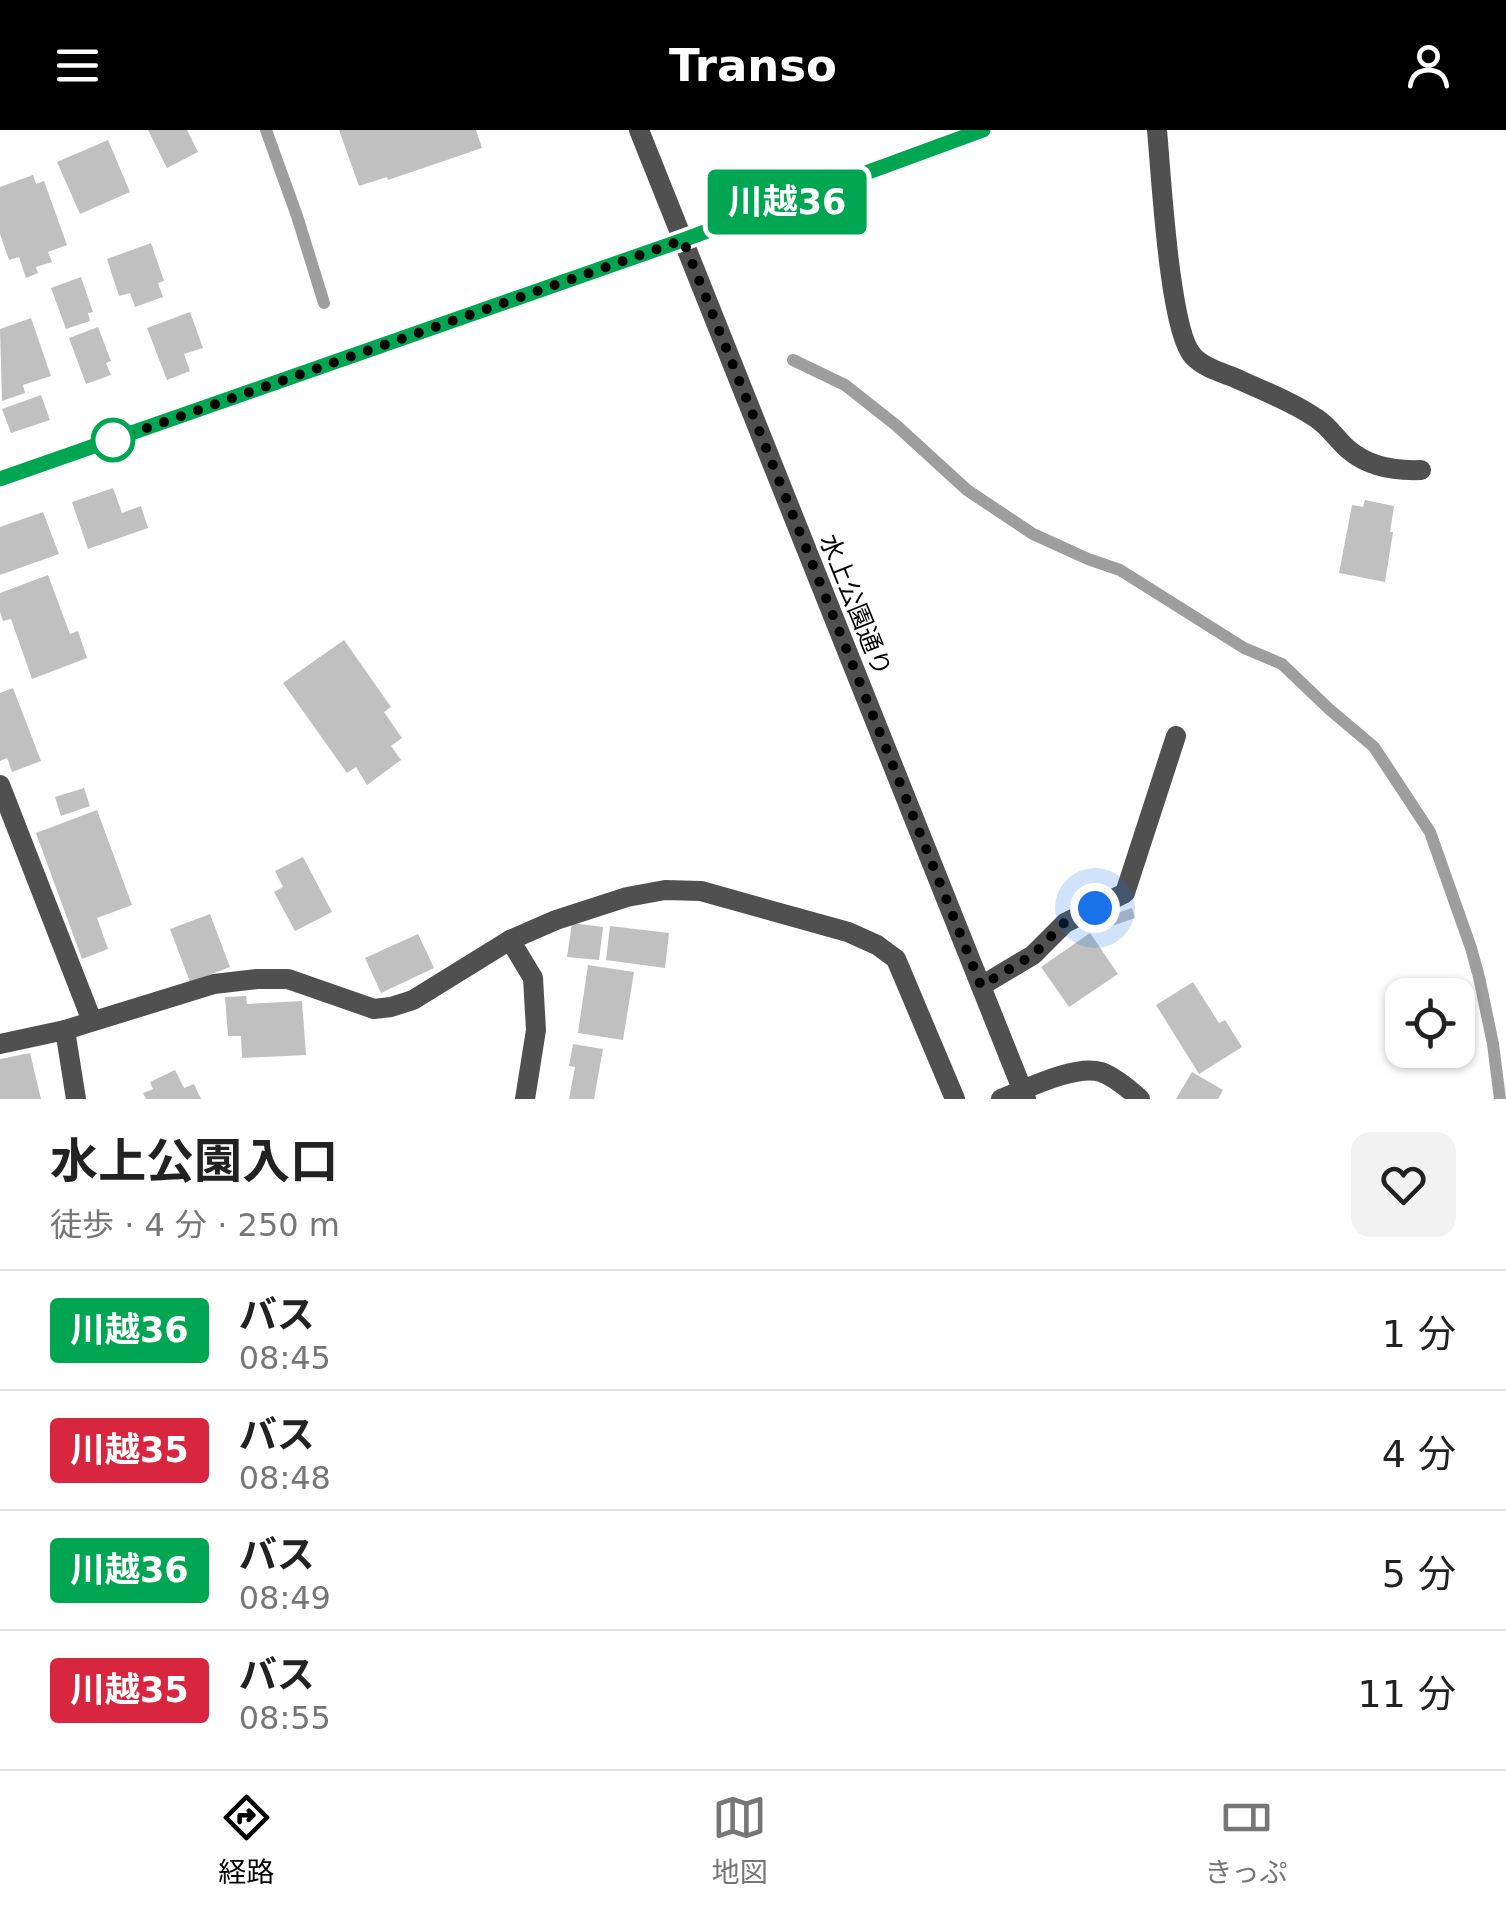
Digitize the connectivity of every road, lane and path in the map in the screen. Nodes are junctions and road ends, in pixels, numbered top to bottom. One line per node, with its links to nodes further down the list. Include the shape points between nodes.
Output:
1 (639, 130): 4 (street, 水上公園通り)
2 (983, 130): 4 (street)
3 (1156, 130): 5 (street, via 1175,304 1192,356 1317,418 1352,453 1374,464)
4 (683, 240): 6 (street); 10 (street, 水上公園通り)
5 (1421, 470)
6 (0, 479)
7 (1176, 736): 10 (street, via 1125,893 1065,922 1033,955)
8 (0, 784): 11 (street)
9 (510, 940): 11 (street, via 391,1008 374,1009 288,979 257,978 214,984); 16 (street, via 533,978 536,1030); 17 (street, via 627,896 665,890 701,891 848,932 896,959)
10 (981, 986): 14 (street, 水上公園通り)
11 (92, 1021): 12 (street)
12 (65, 1030): 13 (street); 15 (street)
13 (0, 1044)
14 (1024, 1095): 18 (street); 19 (street, via 1071,1073 1098,1071)
15 (76, 1099)
16 (525, 1099)
17 (955, 1099)
18 (1002, 1099)
19 (1140, 1099)

